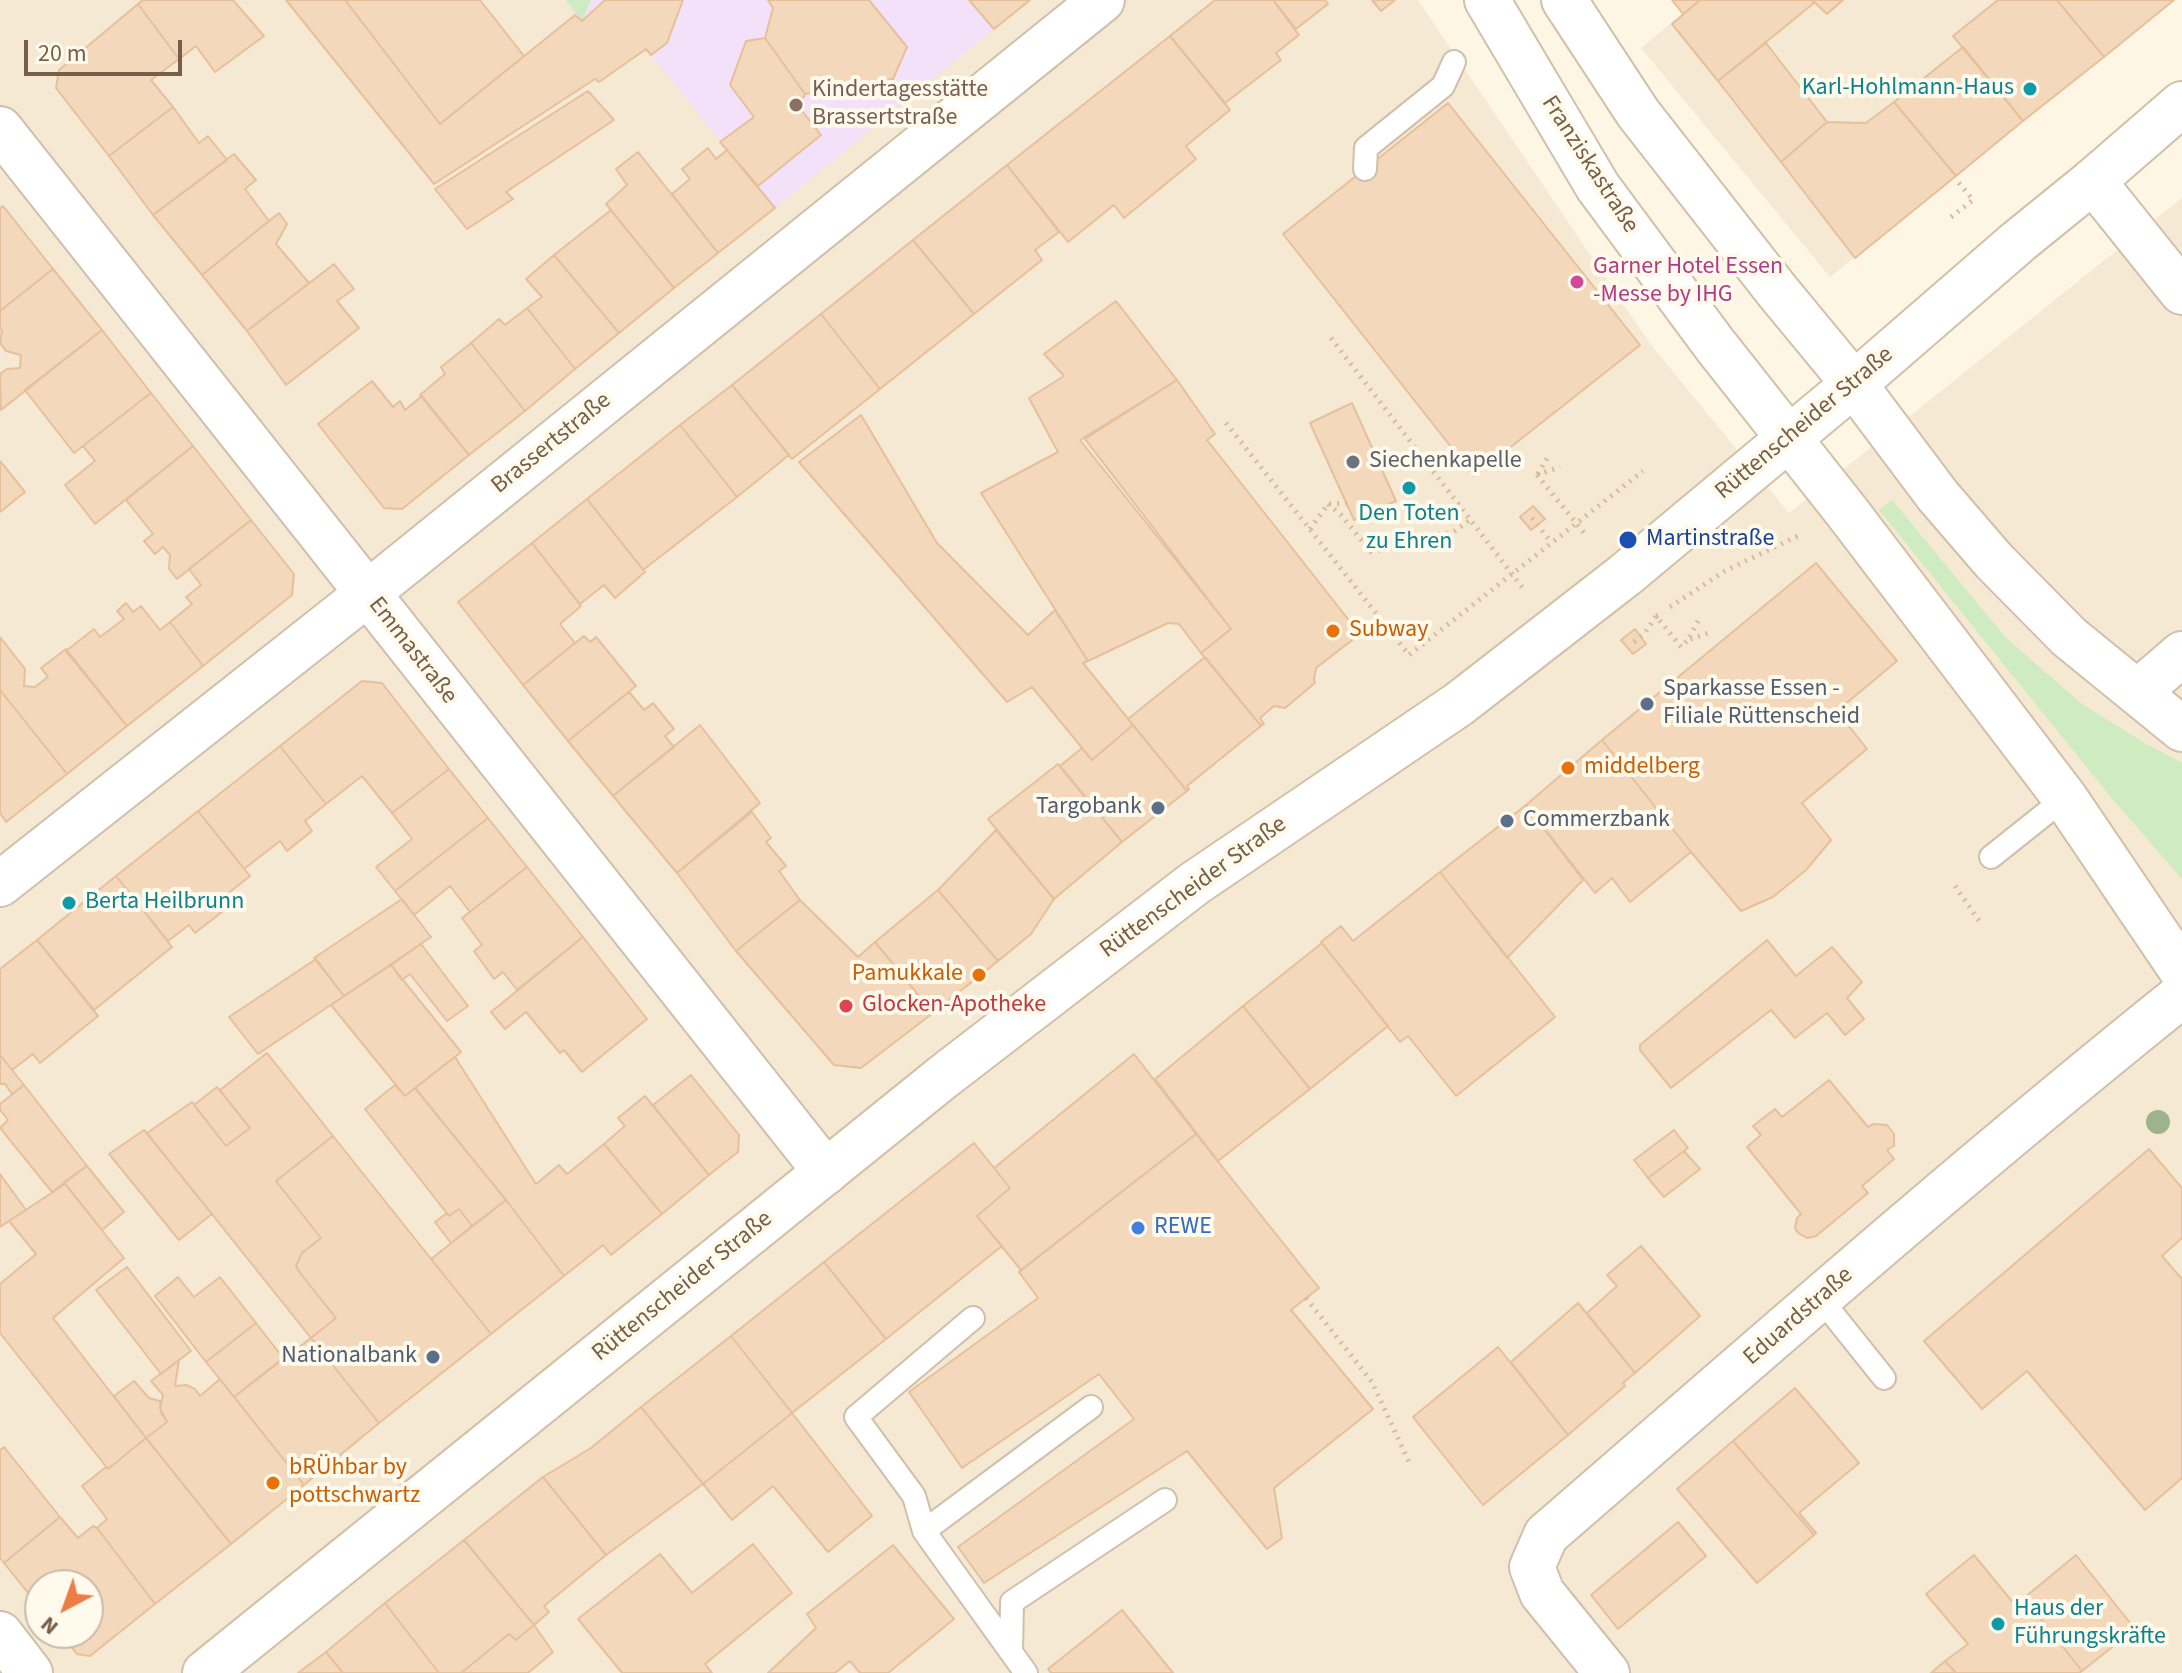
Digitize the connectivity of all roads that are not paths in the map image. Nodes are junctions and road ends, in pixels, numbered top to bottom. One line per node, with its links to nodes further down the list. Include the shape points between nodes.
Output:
1 (1102, 0): 12 (street, Brassertstraße)
2 (1487, 0): 11 (street, Franziskastraße, via 1598,187)
3 (1564, 0): 10 (street, via 1638,113)
4 (1454, 62): 7 (lane, via 1443,86 1366,148)
5 (2182, 104): 8 (street, Rüttenscheider Straße)
6 (0, 129): 12 (street, Emmastraße)
7 (1365, 169)
8 (2093, 181): 9 (street); 10 (street, Rüttenscheider Straße)
9 (2182, 292)
10 (1854, 384): 11 (street, Rüttenscheider Straße); 14 (street, via 1994,561 2069,637)
11 (1789, 438): 16 (street); 21 (street, Rüttenscheider Straße, via 1459,704 1195,883)
12 (366, 594): 18 (street, Brassertstraße); 21 (street, Emmastraße)
13 (2182, 654): 14 (street)
14 (2138, 692): 15 (street)
15 (2182, 729)
16 (2065, 798): 17 (lane); 19 (street)
17 (1991, 857)
18 (0, 884)
19 (2182, 971)
20 (2182, 995): 22 (street, Eduardstraße)
21 (826, 1172): 31 (street, Rüttenscheider Straße)
22 (1820, 1298): 24 (lane); 33 (street, Eduardstraße, via 1546,1535 1532,1567 1542,1593)
23 (973, 1318): 27 (lane, via 856,1417 914,1496)
24 (1884, 1378)
25 (1091, 1407): 27 (lane)
26 (1165, 1500): 29 (lane, via 1012,1602)
27 (924, 1531): 29 (lane)
28 (0, 1634): 30 (street)
29 (1011, 1652): 32 (lane)
30 (30, 1673)
31 (205, 1673)
32 (1026, 1673)
33 (1607, 1673)

